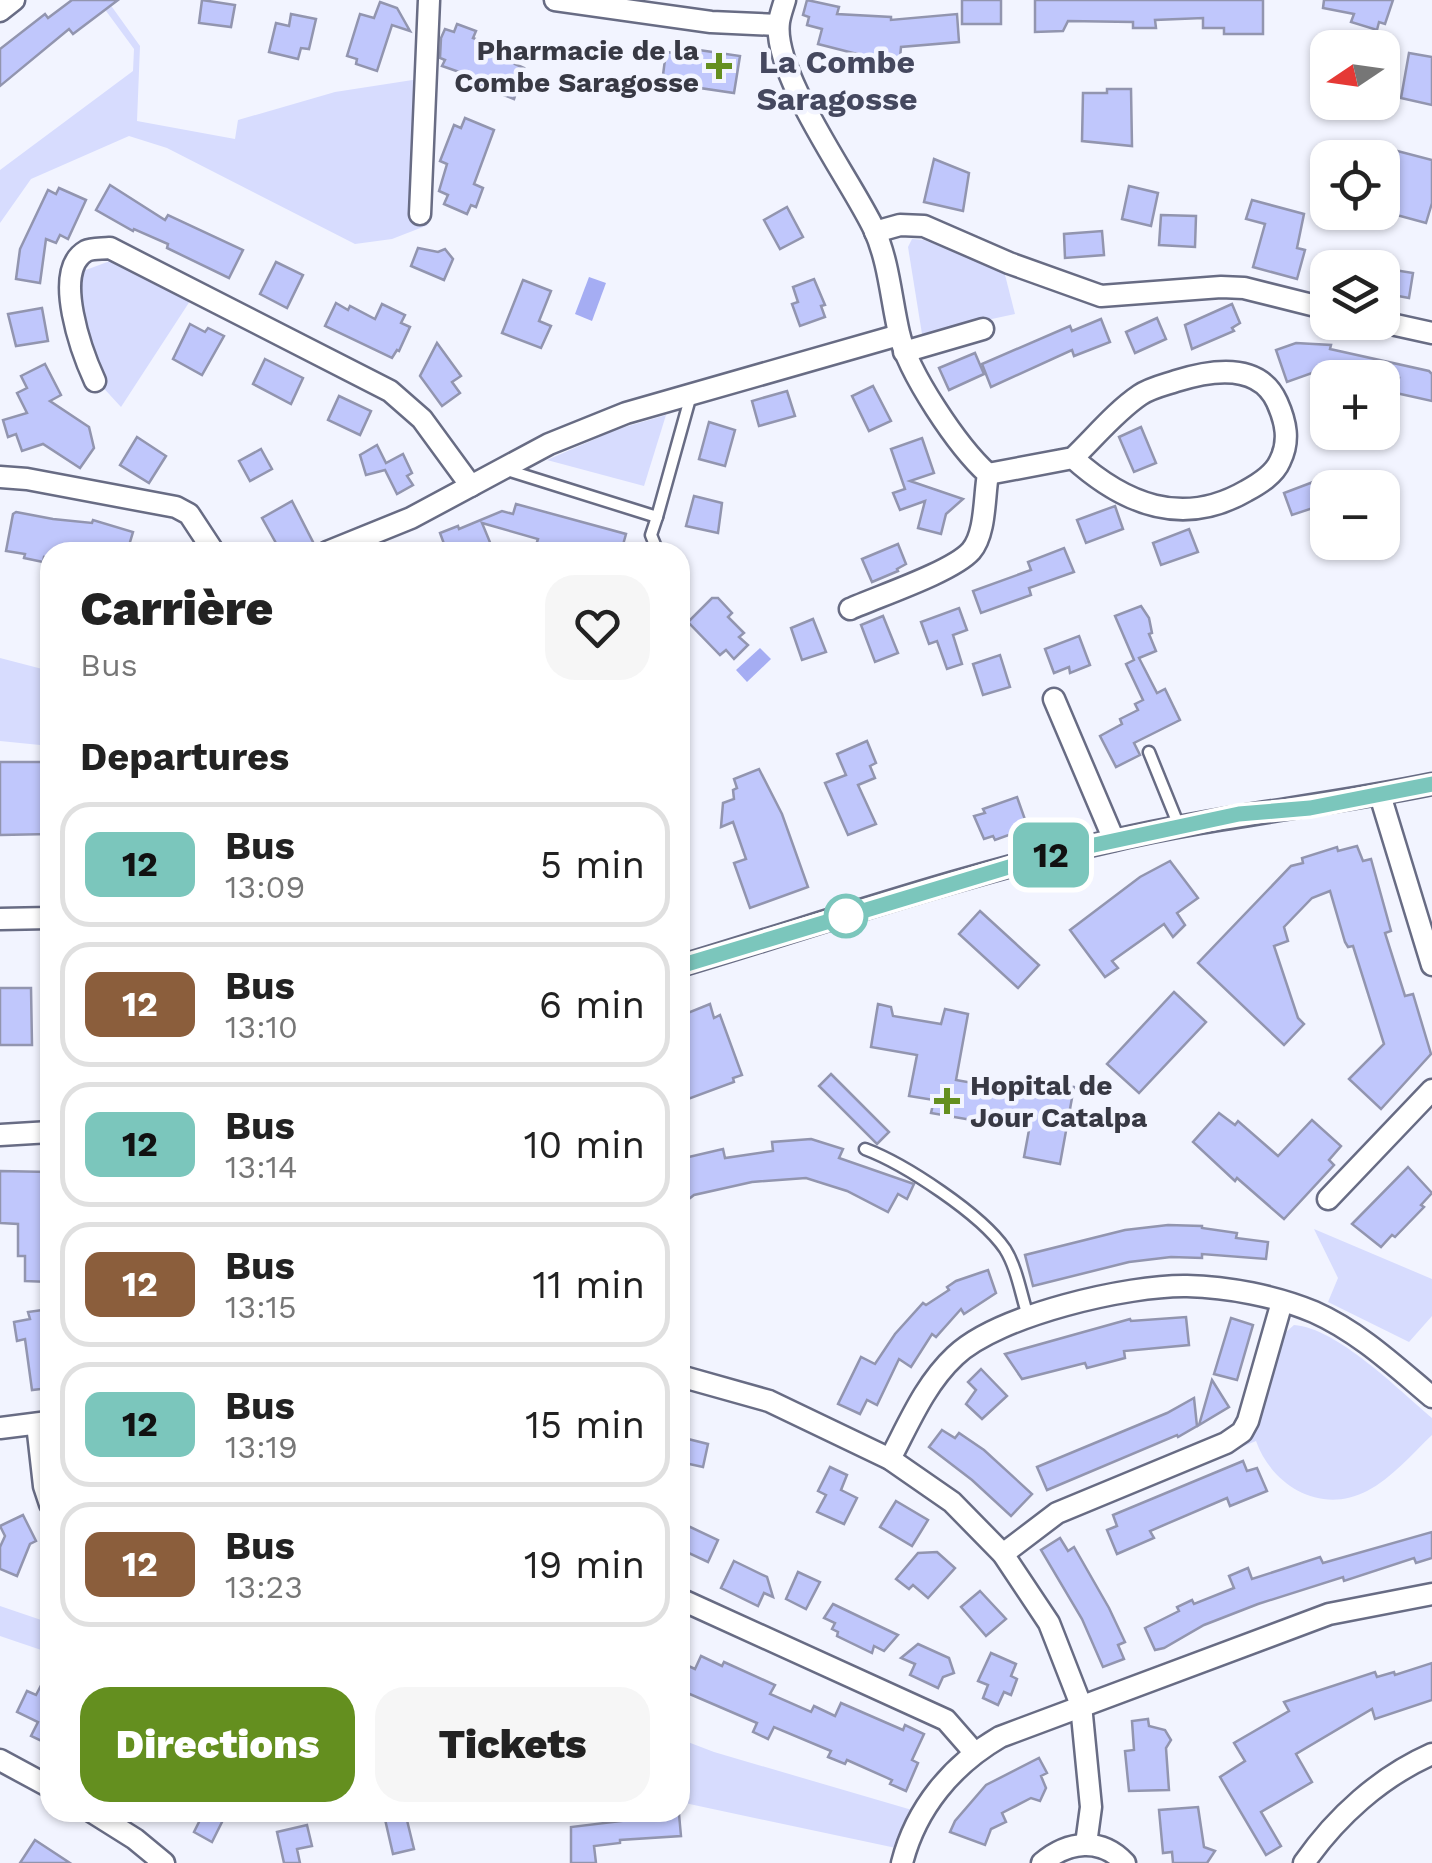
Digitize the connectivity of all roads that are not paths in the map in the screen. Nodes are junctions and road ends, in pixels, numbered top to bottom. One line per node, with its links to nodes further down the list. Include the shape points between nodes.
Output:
1 (14, 0): 5 (street)
2 (429, 0): 7 (street)
3 (555, 0): 6 (street)
4 (785, 0): 6 (street)
5 (0, 11)
6 (778, 26): 8 (street, via 799,98)
7 (420, 214)
8 (875, 232): 9 (street, via 924,226 1101,296 1222,287); 13 (street)
9 (1310, 304)
10 (1400, 326): 12 (street)
11 (983, 329): 13 (street)
12 (1432, 333)
13 (902, 343): 15 (street); 18 (street, via 950,431)
14 (95, 381): 20 (street, via 75,331 74,272 88,249 110,248 403,399)
15 (691, 394): 17 (street, via 626,412); 21 (lane)
16 (1073, 458): 16 (street, via 1134,500 1207,510 1261,483 1279,465 1287,430 1272,391 1244,373 1196,375 1144,392); 18 (street)
17 (500, 468): 20 (street); 21 (lane)
18 (988, 474): 25 (street, via 972,550)
19 (0, 478): 22 (street, via 176,507)
20 (470, 486): 23 (street)
21 (657, 517): 24 (lane)
22 (207, 542)
23 (352, 542)
24 (654, 542)
25 (850, 608)
26 (1054, 699): 31 (street)
27 (1149, 752): 30 (lane)
28 (1432, 784): 29 (street)
29 (1380, 794): 30 (street); 35 (street)
30 (1179, 826): 31 (street)
31 (1114, 840): 34 (street)
32 (40, 918): 33 (street)
33 (0, 919)
34 (690, 963)
35 (1432, 965)
36 (1432, 1090): 40 (street)
37 (40, 1133): 38 (street)
38 (0, 1135)
39 (865, 1149): 42 (lane, via 914,1171 994,1236 1012,1262)
40 (1328, 1199)
41 (1282, 1302): 42 (street, via 1226,1290 1158,1287); 44 (street, via 1351,1332); 48 (street, via 1242,1432 1057,1513)
42 (1028, 1316): 47 (street, via 957,1354 934,1380)
43 (690, 1379): 47 (street, via 769,1400)
44 (1432, 1397)
45 (40, 1423): 46 (street)
46 (0, 1428)
47 (890, 1460): 48 (street, via 952,1502)
48 (1003, 1554): 51 (street, via 1049,1623)
49 (1432, 1594): 51 (street, via 1329,1614)
50 (690, 1604): 52 (street, via 946,1720)
51 (1081, 1705): 52 (street); 57 (street, via 1092,1807)
52 (974, 1752): 59 (street, via 932,1796)
53 (1432, 1754): 62 (street, via 1352,1806)
54 (0, 1760): 55 (street)
55 (40, 1782)
56 (108, 1822): 58 (street)
57 (1086, 1844): 60 (street); 61 (street)
58 (164, 1863)
59 (902, 1863)
60 (1042, 1863)
61 (1125, 1863)
62 (1304, 1863)

